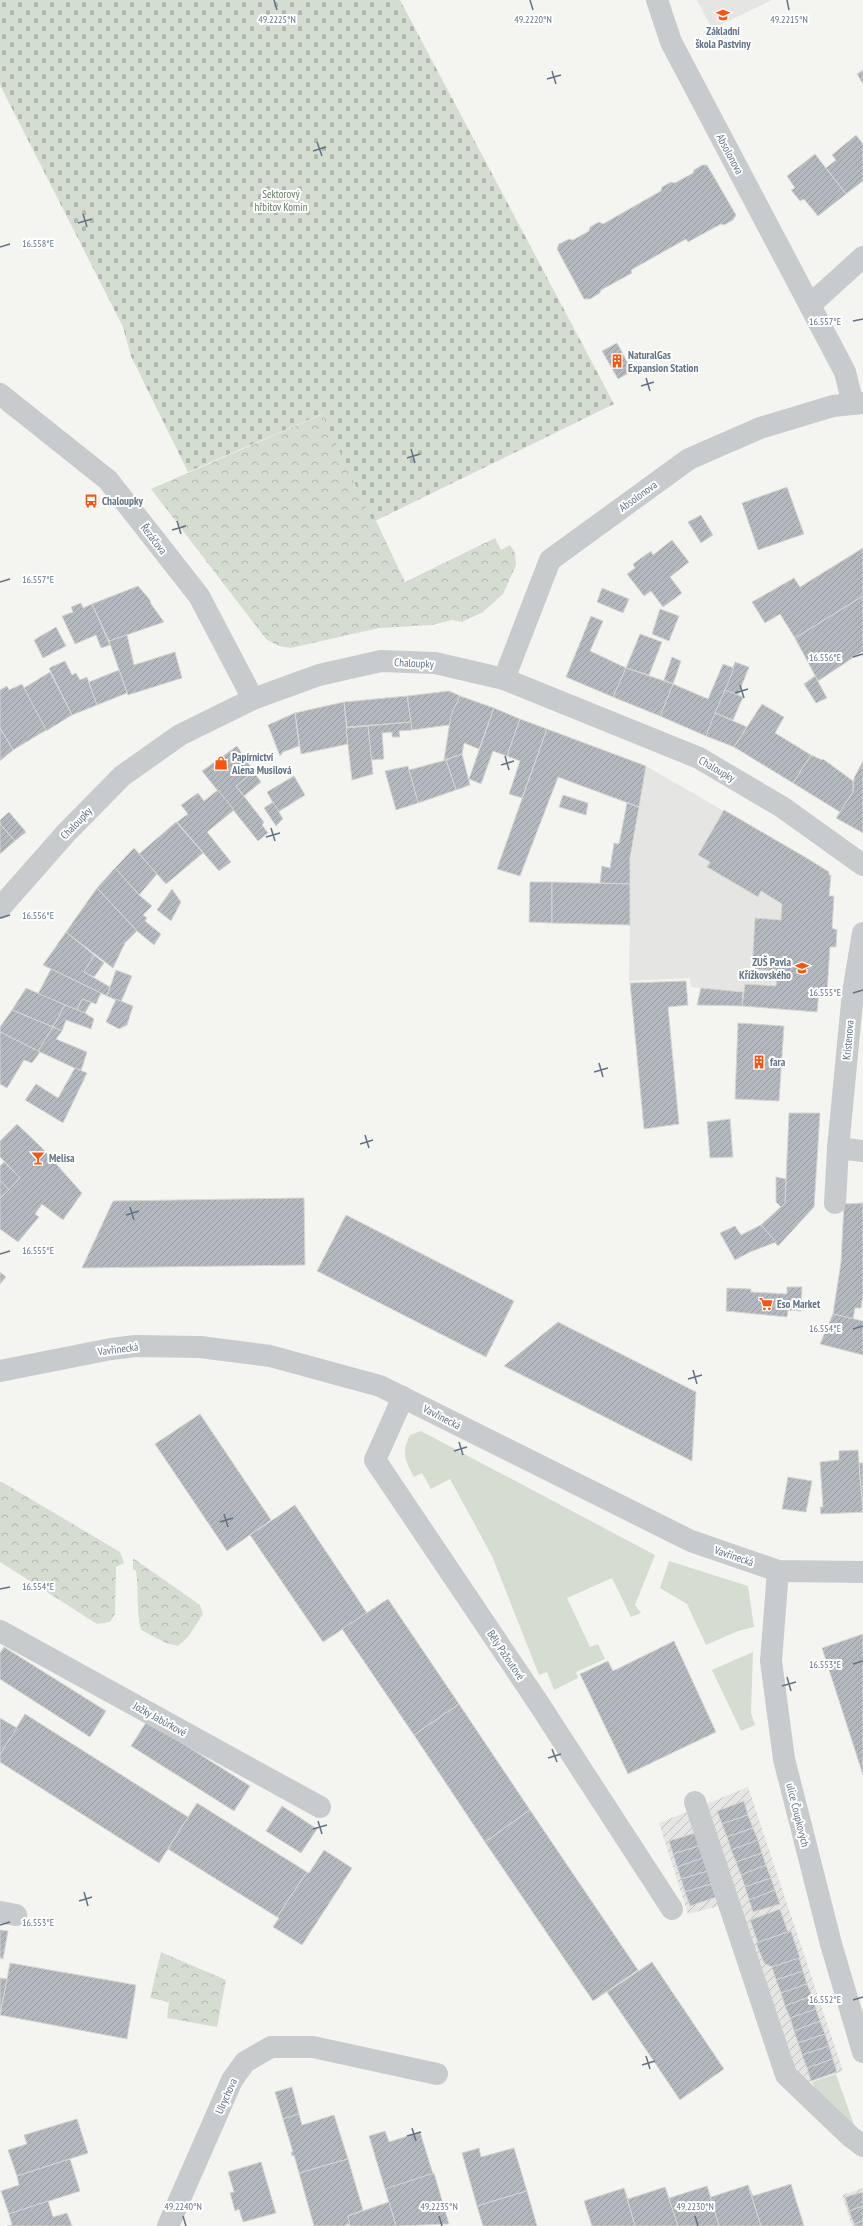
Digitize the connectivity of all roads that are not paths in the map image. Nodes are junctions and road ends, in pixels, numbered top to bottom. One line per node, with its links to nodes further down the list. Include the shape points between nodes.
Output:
1 (657, 0): 3 (street, Absolonova, via 671,42)
2 (863, 257): 3 (street)
3 (810, 305): 5 (street, Absolonova, via 845,372)
4 (0, 394): 7 (street, Řezáčova, via 108,480 199,596)
5 (858, 404): 6 (street, Absolonova, via 833,406 760,428 689,459 550,560)
6 (504, 679): 7 (street, Chaloupky, via 435,663 381,662 319,676); 8 (street, Chaloupky, via 699,758 782,807)
7 (253, 699): 9 (street, Chaloupky, via 180,735 122,776 66,833)
8 (863, 865)
9 (0, 908)
10 (863, 933): 11 (street, Kristenova, via 853,992)
11 (838, 1148): 12 (street); 13 (street, Kristenova)
12 (863, 1151)
13 (835, 1203)
14 (0, 1371): 15 (street, Vavřinecká, via 136,1346 200,1347 270,1356 380,1386)
15 (403, 1397): 16 (street, Vavřinecká, via 691,1541); 21 (street, Běly Pažoutové, via 376,1460)
16 (778, 1571): 17 (street, Vavřinecká); 22 (street, ulice Čoupkových, via 771,1662 784,1759 830,1944)
17 (863, 1572)
18 (0, 1631): 20 (street, Jožky Jabůrkové)
19 (695, 1802): 24 (street, via 786,2075)
20 (320, 1807)
21 (672, 1909)
22 (863, 2052)
23 (437, 2074): 25 (street, Ulrychova, via 313,2047 271,2047 245,2062 232,2080)
24 (863, 2146)
25 (168, 2226)

